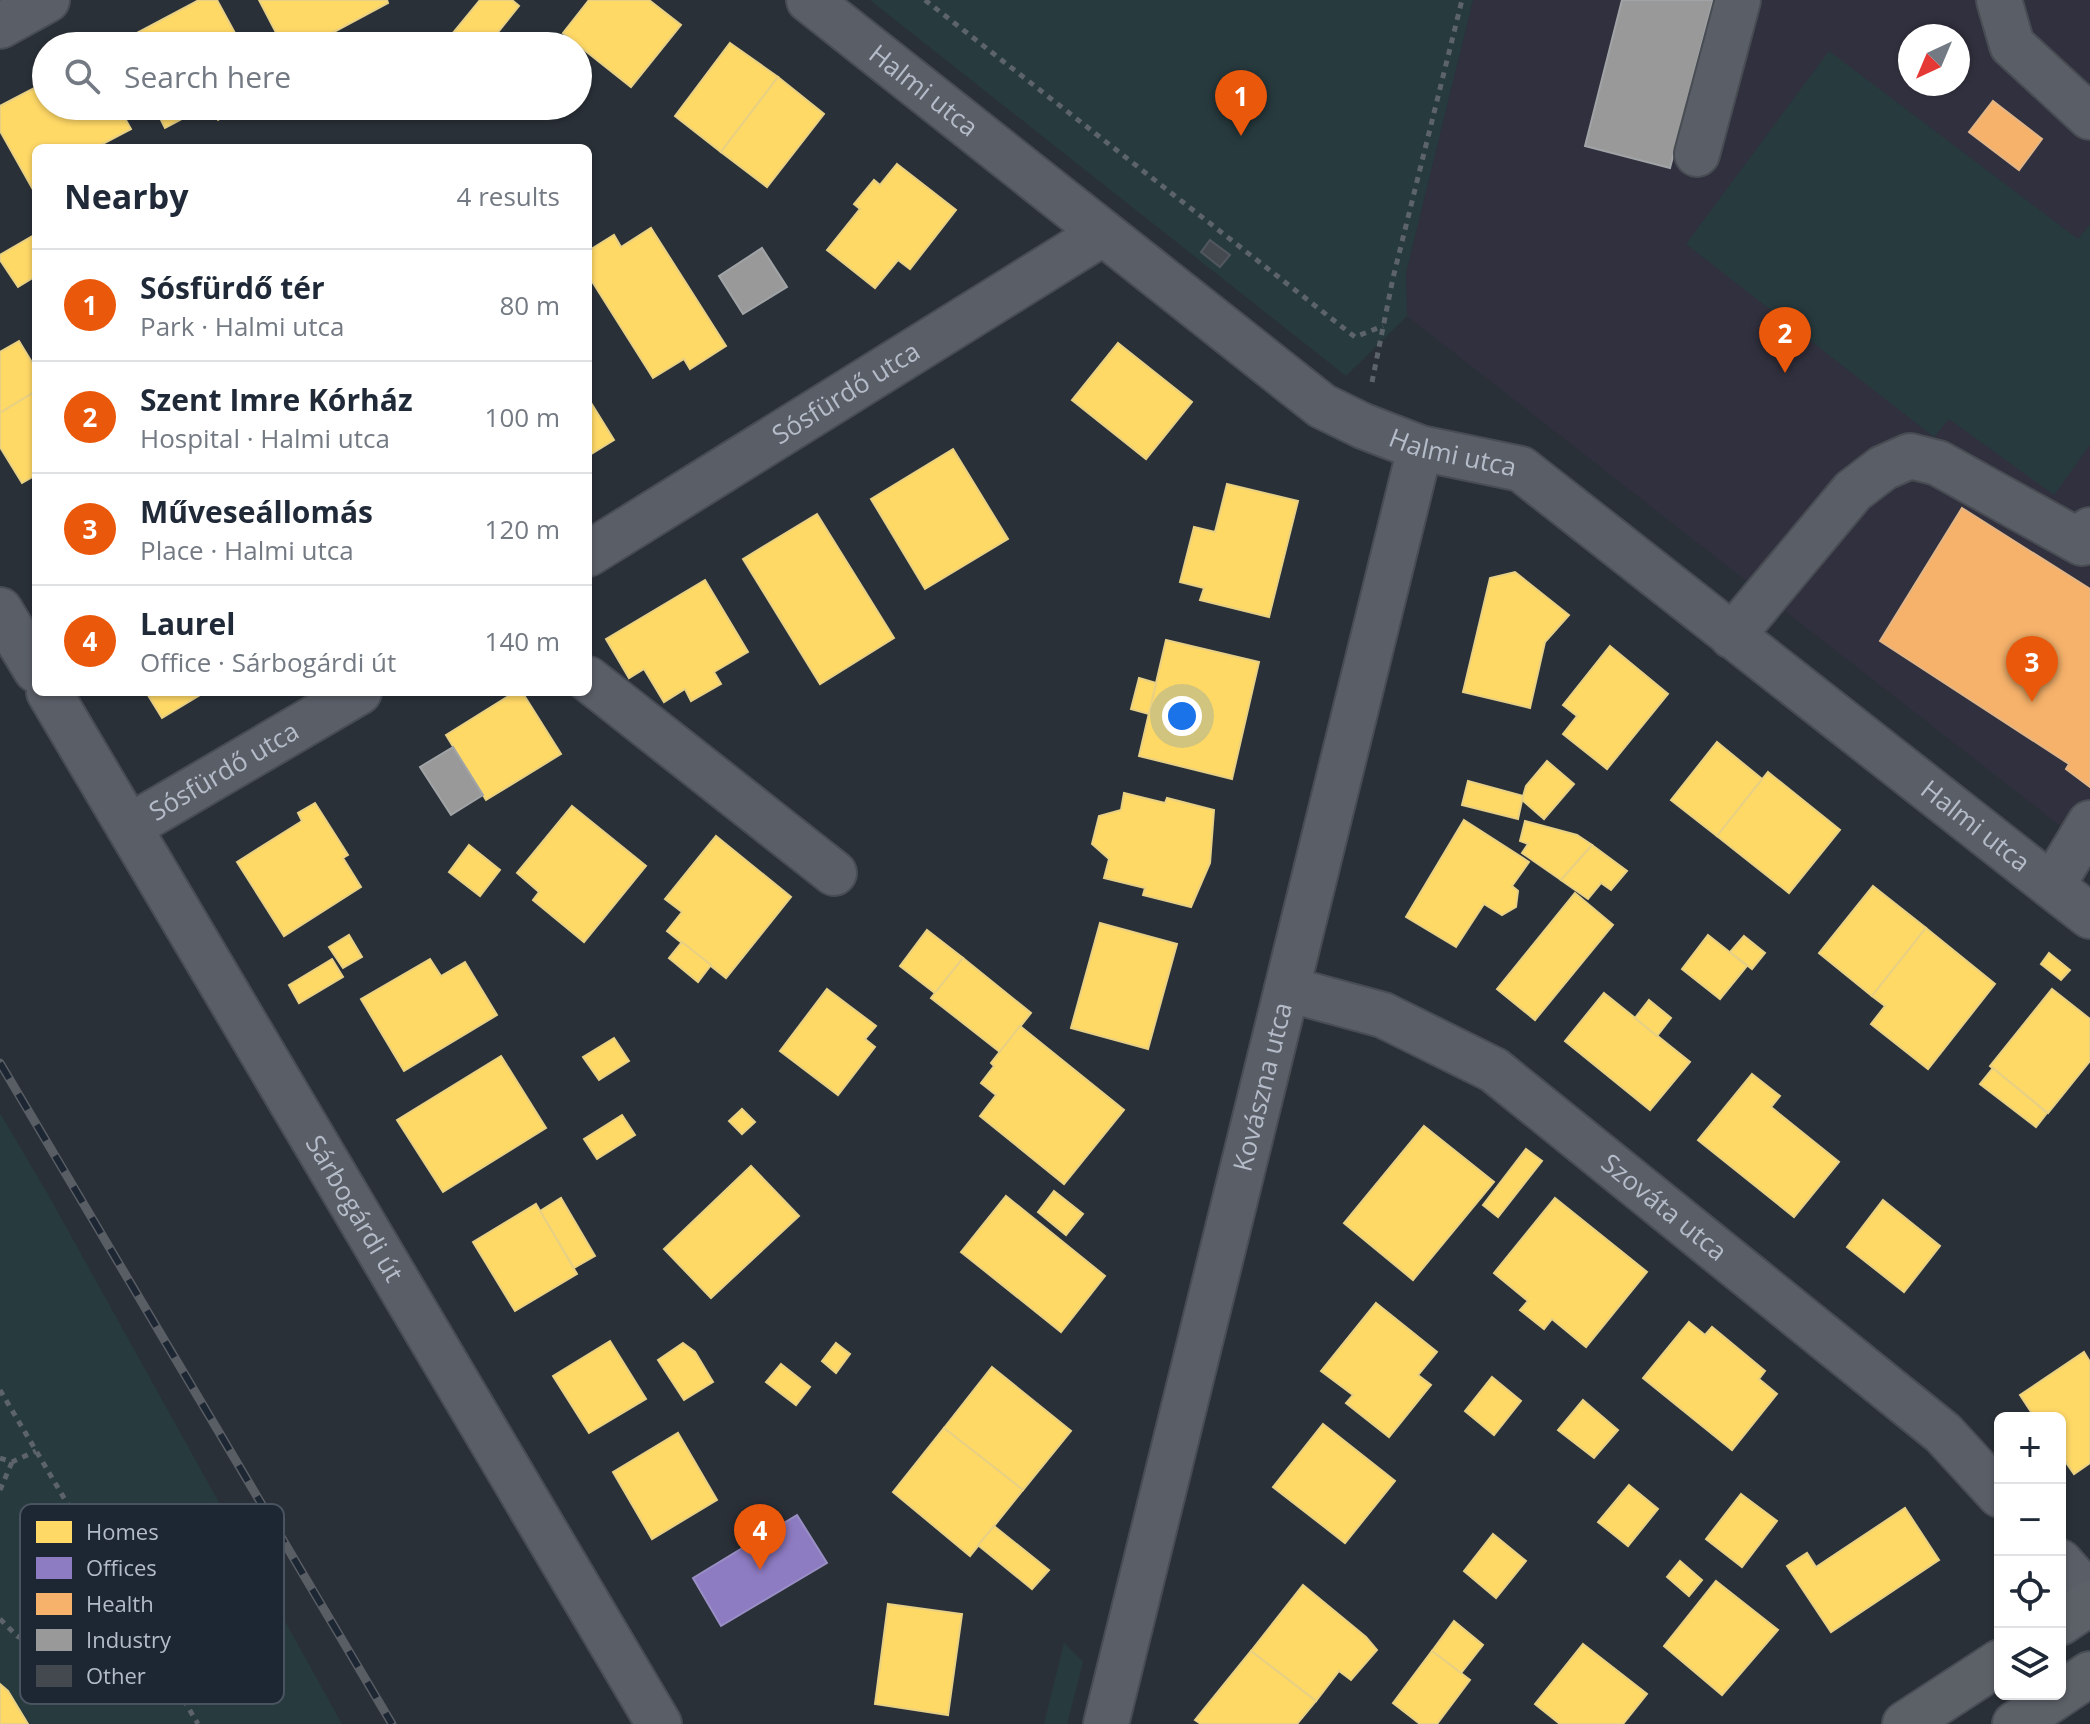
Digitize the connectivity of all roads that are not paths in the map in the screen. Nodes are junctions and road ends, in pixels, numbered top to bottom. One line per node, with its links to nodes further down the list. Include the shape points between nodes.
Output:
1 (47, 0): 5 (street)
2 (809, 0): 8 (street, Halmi utca)
3 (1738, 0): 7 (street)
4 (1999, 0): 6 (street, via 2012,45)
5 (0, 26)
6 (2090, 117)
7 (1697, 154)
8 (1103, 233): 9 (street, Halmi utca, via 1322,406); 11 (street, Sósfürdő utca)
9 (1420, 448): 13 (street, Halmi utca, via 1521,469); 23 (street, Kovászna utca)
10 (2087, 542): 13 (street, via 1938,463 1910,456 1853,491)
11 (592, 552)
12 (0, 610): 14 (street)
13 (1732, 636): 21 (street, Halmi utca)
14 (32, 663)
15 (592, 682): 20 (street)
16 (51, 696): 19 (street, Sárbogárdi út)
17 (352, 696): 19 (street, Sósfürdő utca)
18 (2090, 823): 21 (street)
19 (129, 827): 31 (street, Sárbogárdi út)
20 (834, 873)
21 (2052, 886): 22 (street, Halmi utca)
22 (2090, 916)
23 (1287, 989): 24 (street, Szováta utca, via 1383,1015 1494,1070 1943,1433); 32 (street, Kovászna utca)
24 (1994, 1488)
25 (2066, 1569): 26 (street)
26 (2090, 1596)
27 (2090, 1603): 28 (main road)
28 (2066, 1619)
29 (1994, 1666): 33 (main road)
30 (2090, 1674): 34 (main road)
31 (659, 1724)
32 (1106, 1724)
33 (1905, 1724)
34 (2015, 1724)

